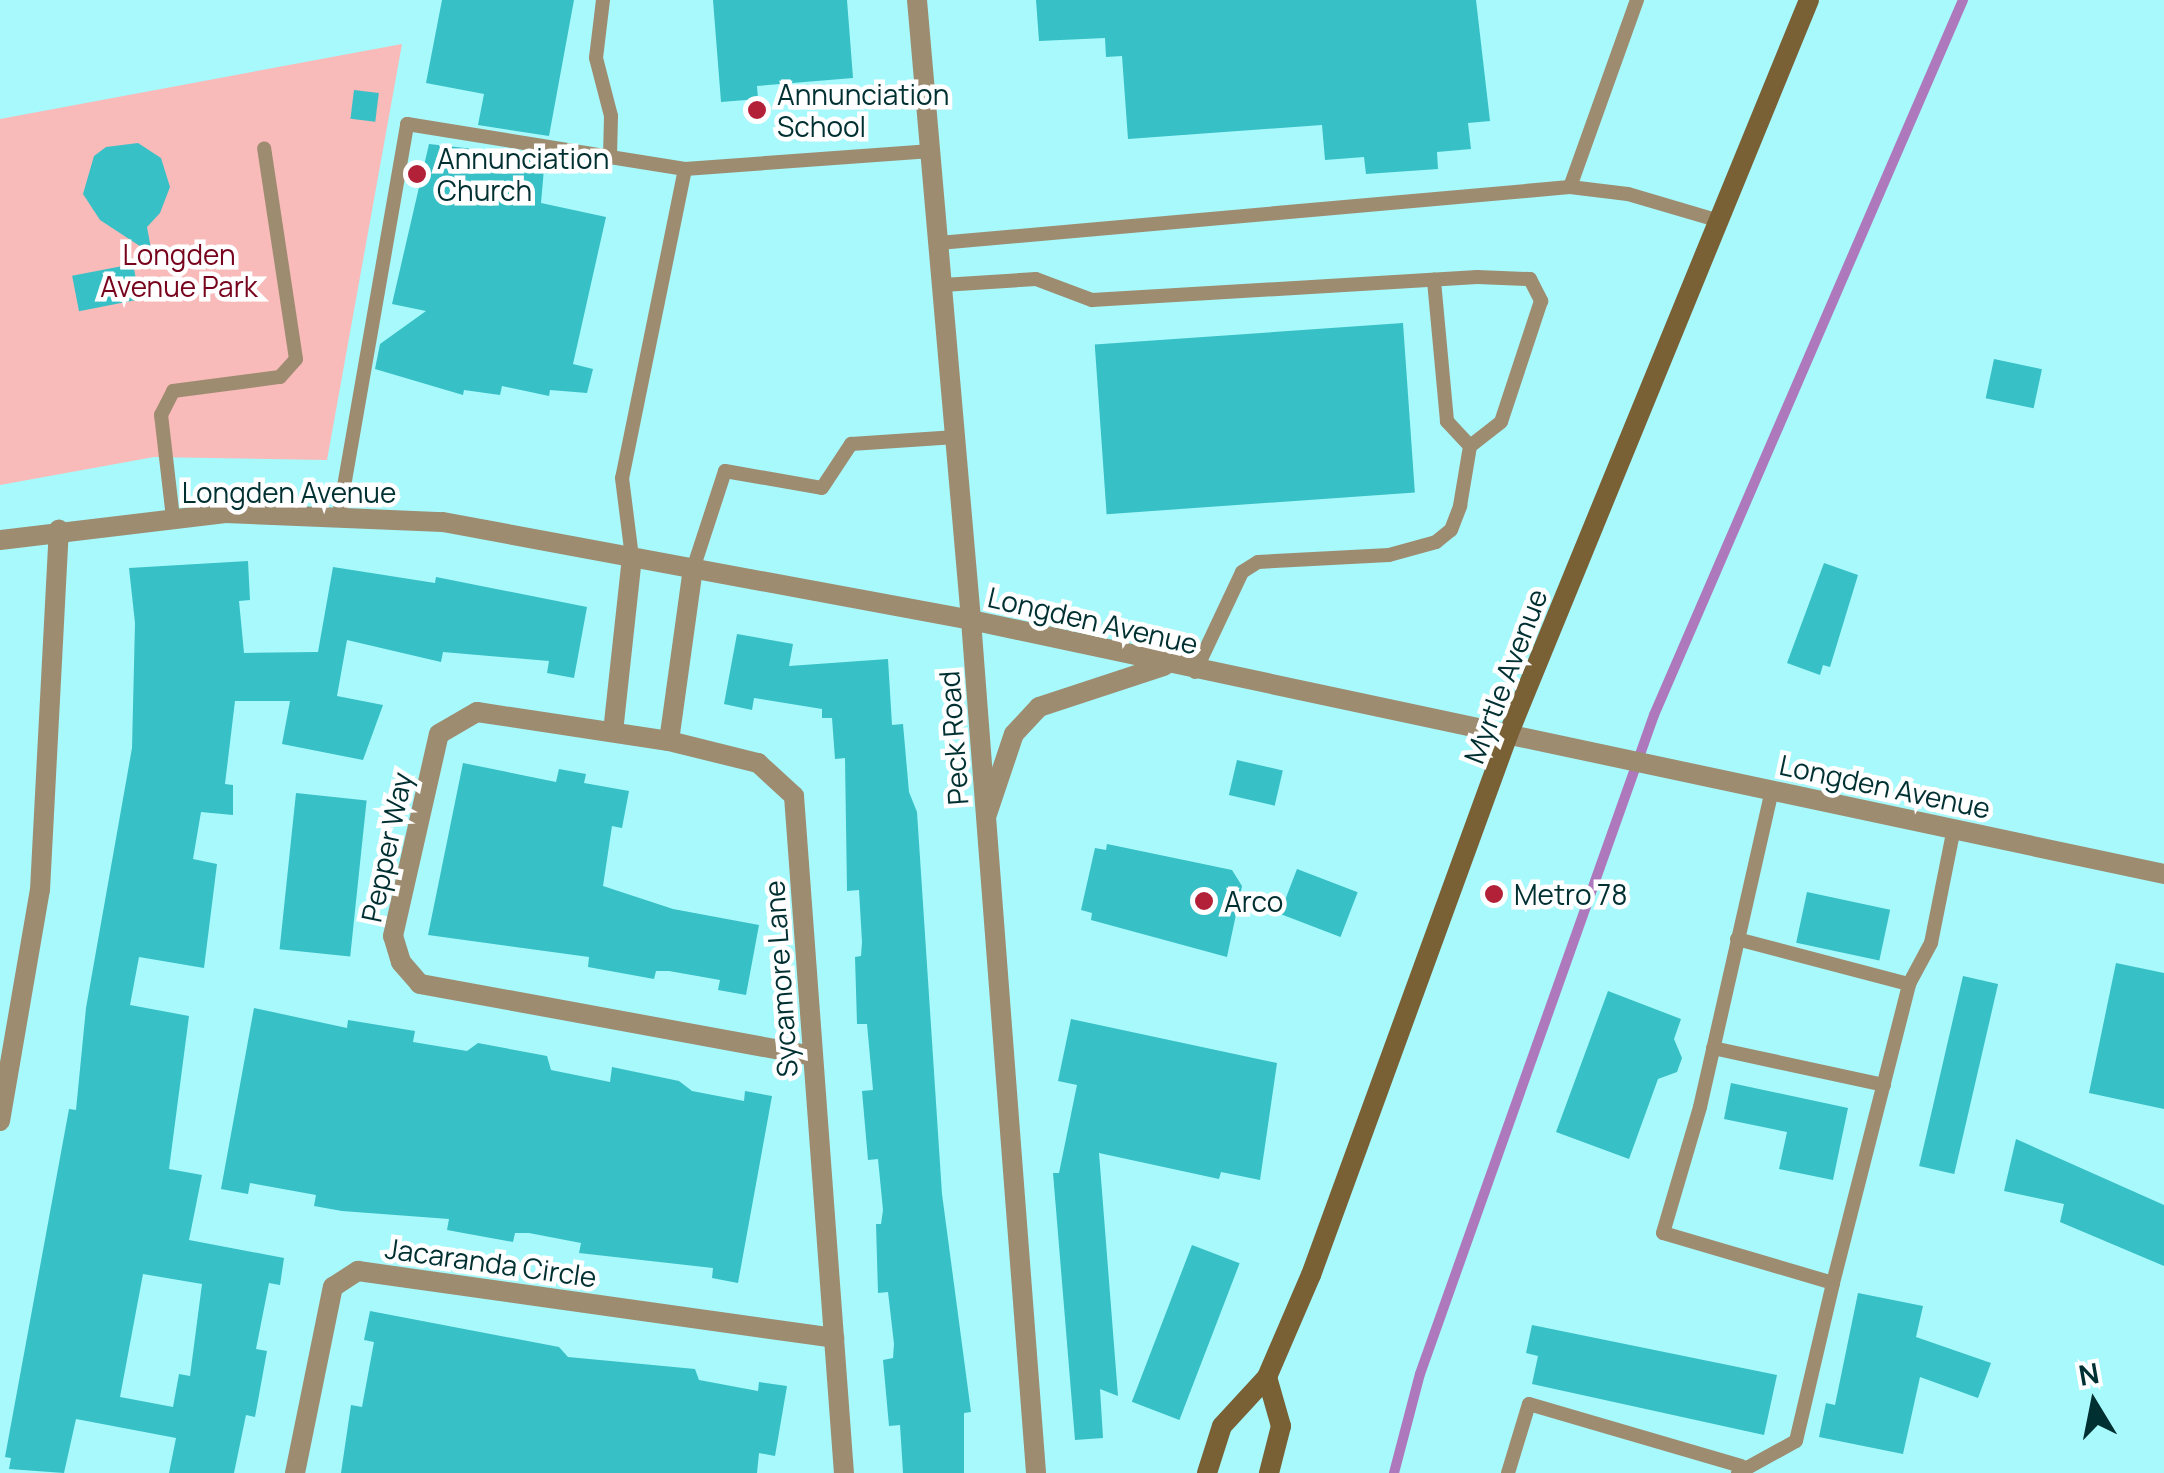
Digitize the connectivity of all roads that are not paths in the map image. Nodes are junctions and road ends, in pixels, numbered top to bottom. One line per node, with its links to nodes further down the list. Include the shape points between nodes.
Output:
1 (603, 0): 7 (lane, via 596,58 611,116)
2 (918, 0): 6 (street, Peck Road)
3 (1637, 0): 9 (lane)
4 (1812, 0): 10 (main road, Myrtle Avenue)
5 (264, 148): 17 (lane, via 296,359 280,377 173,391 160,414)
6 (931, 151): 8 (lane); 11 (street, Peck Road)
7 (610, 158): 8 (lane); 16 (lane, via 407,124)
8 (685, 169): 20 (lane, via 622,478)
9 (1570, 187): 10 (lane, via 1628,194); 11 (lane)
10 (1720, 221): 26 (main road, Myrtle Avenue)
11 (939, 242): 13 (street, Peck Road)
12 (1434, 280): 13 (lane, via 1092,300 1036,279); 15 (lane, via 1447,421); 15 (lane, via 1510,276 1540,290 1502,422)
13 (942, 286): 14 (street, Peck Road)
14 (956, 437): 21 (lane, via 851,444 822,488 724,471); 22 (street, Peck Road)
15 (1470, 446): 24 (lane, via 1451,530 1436,542 1389,555 1258,562 1242,572)
16 (339, 515): 17 (street, Longden Avenue); 20 (street, Longden Avenue, via 443,522)
17 (173, 518): 18 (street, Longden Avenue)
18 (59, 529): 19 (street, Longden Avenue); 37 (street, via 40,890)
19 (0, 540)
20 (632, 557): 21 (street, Longden Avenue); 25 (street)
21 (693, 569): 22 (street, Longden Avenue); 27 (street)
22 (972, 620): 23 (street, Longden Avenue); 29 (street, Peck Road)
23 (1165, 666): 24 (street, Longden Avenue); 29 (street, via 1039,706 1014,734)
24 (1195, 672): 26 (street, Longden Avenue)
25 (613, 732): 27 (street, Pepper Way); 35 (street, Pepper Way, via 478,712 439,734 393,936 402,962 420,984)
26 (1508, 734): 28 (street, Longden Avenue); 40 (main road, Myrtle Avenue, via 1400,1043)
27 (669, 741): 35 (street, Sycamore Lane, via 758,763 794,796)
28 (1772, 790): 30 (street, Longden Avenue); 32 (lane)
29 (987, 814): 44 (street, Peck Road)
30 (1954, 828): 31 (street, Longden Avenue); 33 (lane, via 1931,943)
31 (2164, 874)
32 (1737, 940): 33 (lane); 34 (lane)
33 (1910, 984): 36 (lane)
34 (1713, 1048): 36 (lane); 38 (lane, via 1663,1236)
35 (813, 1056): 39 (street, Sycamore Lane)
36 (1884, 1086): 38 (lane)
37 (0, 1121)
38 (1834, 1283): 41 (lane, via 1796,1441)
39 (834, 1338): 42 (street, Jacaranda Circle, via 358,1271 333,1287); 43 (street, Sycamore Lane)
40 (1266, 1377): 45 (main road, Myrtle Avenue, via 1222,1426); 46 (main road, via 1281,1426)
41 (1739, 1470): 47 (lane, via 1530,1404)
42 (295, 1473)
43 (844, 1473)
44 (1036, 1473)
45 (1208, 1473)
46 (1269, 1473)
47 (1508, 1473)

